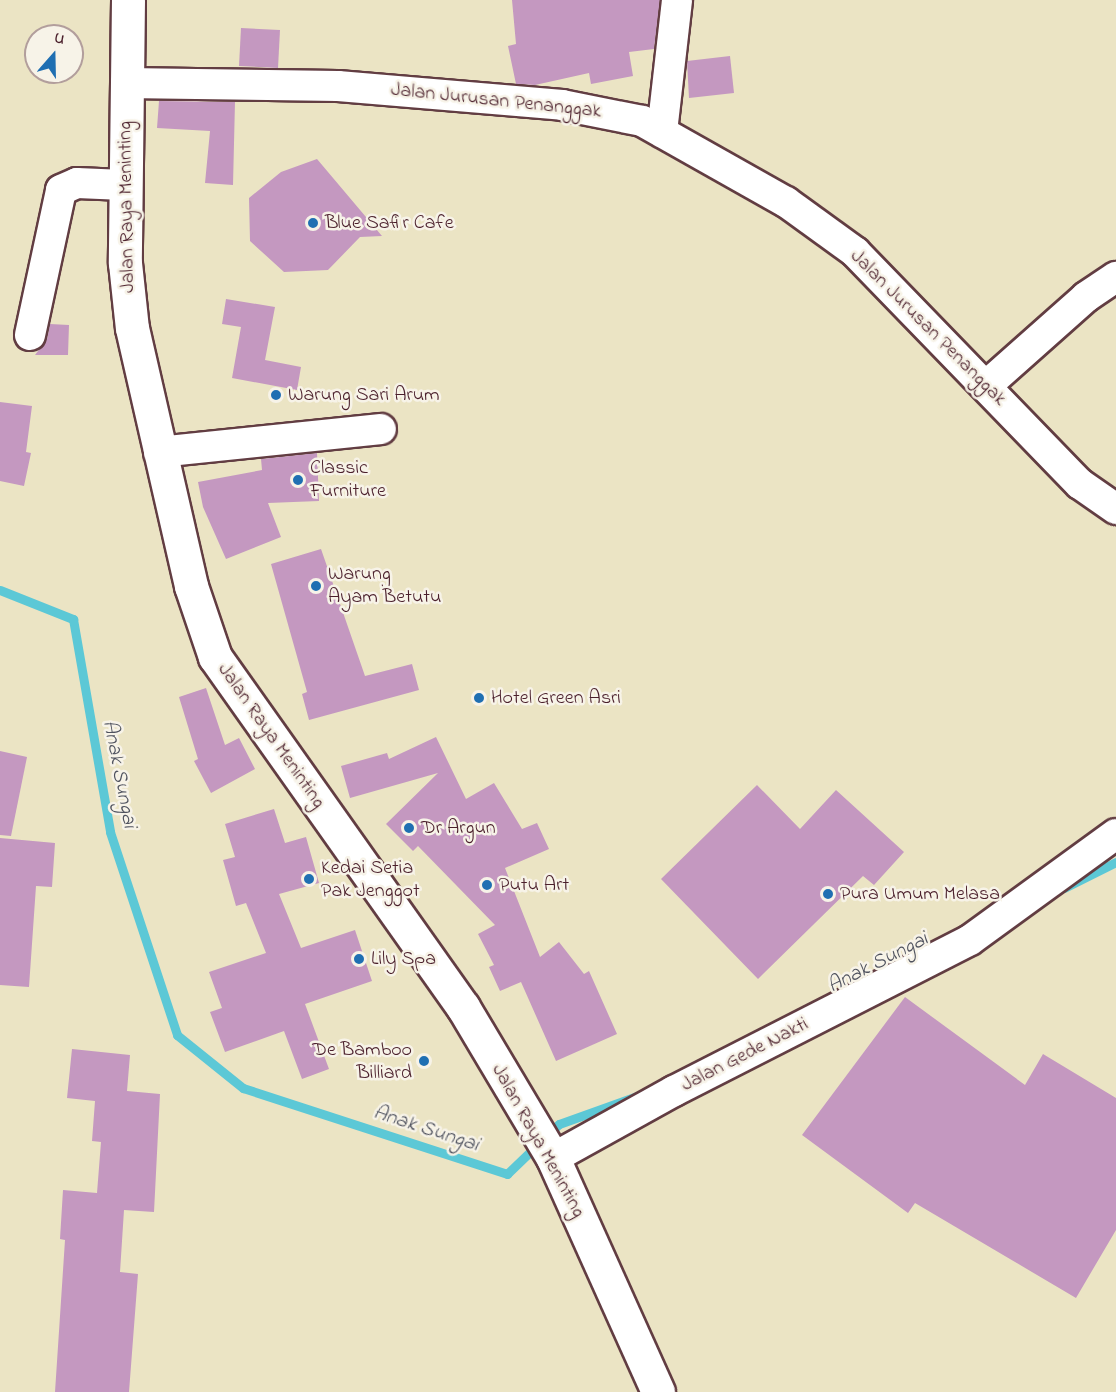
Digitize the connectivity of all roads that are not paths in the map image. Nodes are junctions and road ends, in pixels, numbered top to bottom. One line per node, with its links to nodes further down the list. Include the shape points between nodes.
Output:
1 (128, 0): 3 (highway, Jalan Raya Meninting)
2 (677, 0): 4 (street)
3 (126, 83): 4 (street, Jalan Jurusan Penanggak, via 338,86 562,105 615,113); 5 (highway, Jalan Raya Meninting)
4 (662, 132): 8 (street, Jalan Jurusan Penanggak, via 786,202 855,252)
5 (124, 185): 7 (street, via 77,183 61,190); 10 (highway, Jalan Raya Meninting, via 125,263 132,328)
6 (1116, 277): 8 (street, via 1086,297)
7 (30, 335)
8 (987, 385): 11 (street, Jalan Jurusan Penanggak, via 1080,484)
9 (381, 429): 10 (street)
10 (159, 452): 13 (highway, Jalan Raya Meninting, via 191,586 215,657 430,958)
11 (1116, 509)
12 (1116, 834): 13 (street, Jalan Gede Nakti, via 970,940)
13 (550, 1153): 14 (highway, Jalan Raya Meninting)
14 (658, 1392)

